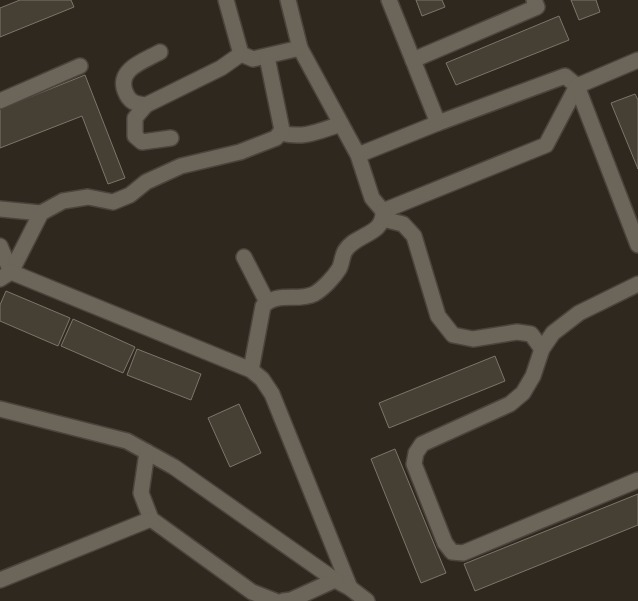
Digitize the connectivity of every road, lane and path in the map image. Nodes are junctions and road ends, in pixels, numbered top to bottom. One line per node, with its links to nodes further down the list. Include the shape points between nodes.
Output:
1 (226, 0): 7 (street)
2 (288, 0): 5 (street)
3 (388, 0): 9 (street)
4 (534, 0): 9 (street, via 537,7)
5 (300, 48): 8 (street); 16 (street)
6 (160, 52): 14 (street, via 130,69 123,77 128,99)
7 (241, 54): 8 (street, via 253,59); 14 (street, via 221,68)
8 (267, 56): 17 (street)
9 (413, 60): 15 (street)
10 (638, 60): 12 (street)
11 (80, 66): 13 (street)
12 (578, 86): 15 (street, via 565,76); 22 (street, via 546,145); 23 (street)
13 (0, 101)
14 (146, 105): 18 (street, via 134,118 134,136 142,142)
15 (438, 123): 19 (street)
16 (341, 124): 17 (street, via 303,136); 19 (street)
17 (281, 133): 21 (street, via 240,152 181,166 113,202 88,197 63,201)
18 (171, 138)
19 (358, 155): 22 (street, via 372,198)
20 (0, 209): 21 (street)
21 (42, 213): 26 (street)
22 (383, 215): 28 (street, via 378,227 346,250 339,269 322,289 305,297 280,297); 29 (street, via 403,224 414,236 438,316 453,335 473,339 517,332 531,334)
23 (638, 245)
24 (0, 246): 26 (street)
25 (244, 257): 28 (street)
26 (5, 275): 30 (street)
27 (638, 284): 29 (street, via 579,313 553,333)
28 (267, 302): 30 (street, via 263,306)
29 (542, 349): 33 (street, via 533,376 510,404 422,444 416,453 414,464 445,543 452,552 464,553)
30 (250, 370): 37 (street, via 272,394)
31 (0, 409): 32 (street, via 127,441)
32 (147, 452): 34 (street, via 141,492); 36 (street, via 174,467)
33 (638, 480)
34 (152, 519): 35 (street); 38 (street, via 252,592)
35 (0, 580)
36 (335, 580): 37 (street); 39 (street)
37 (350, 588): 40 (street)
38 (275, 601)
39 (283, 601)
40 (367, 601)

